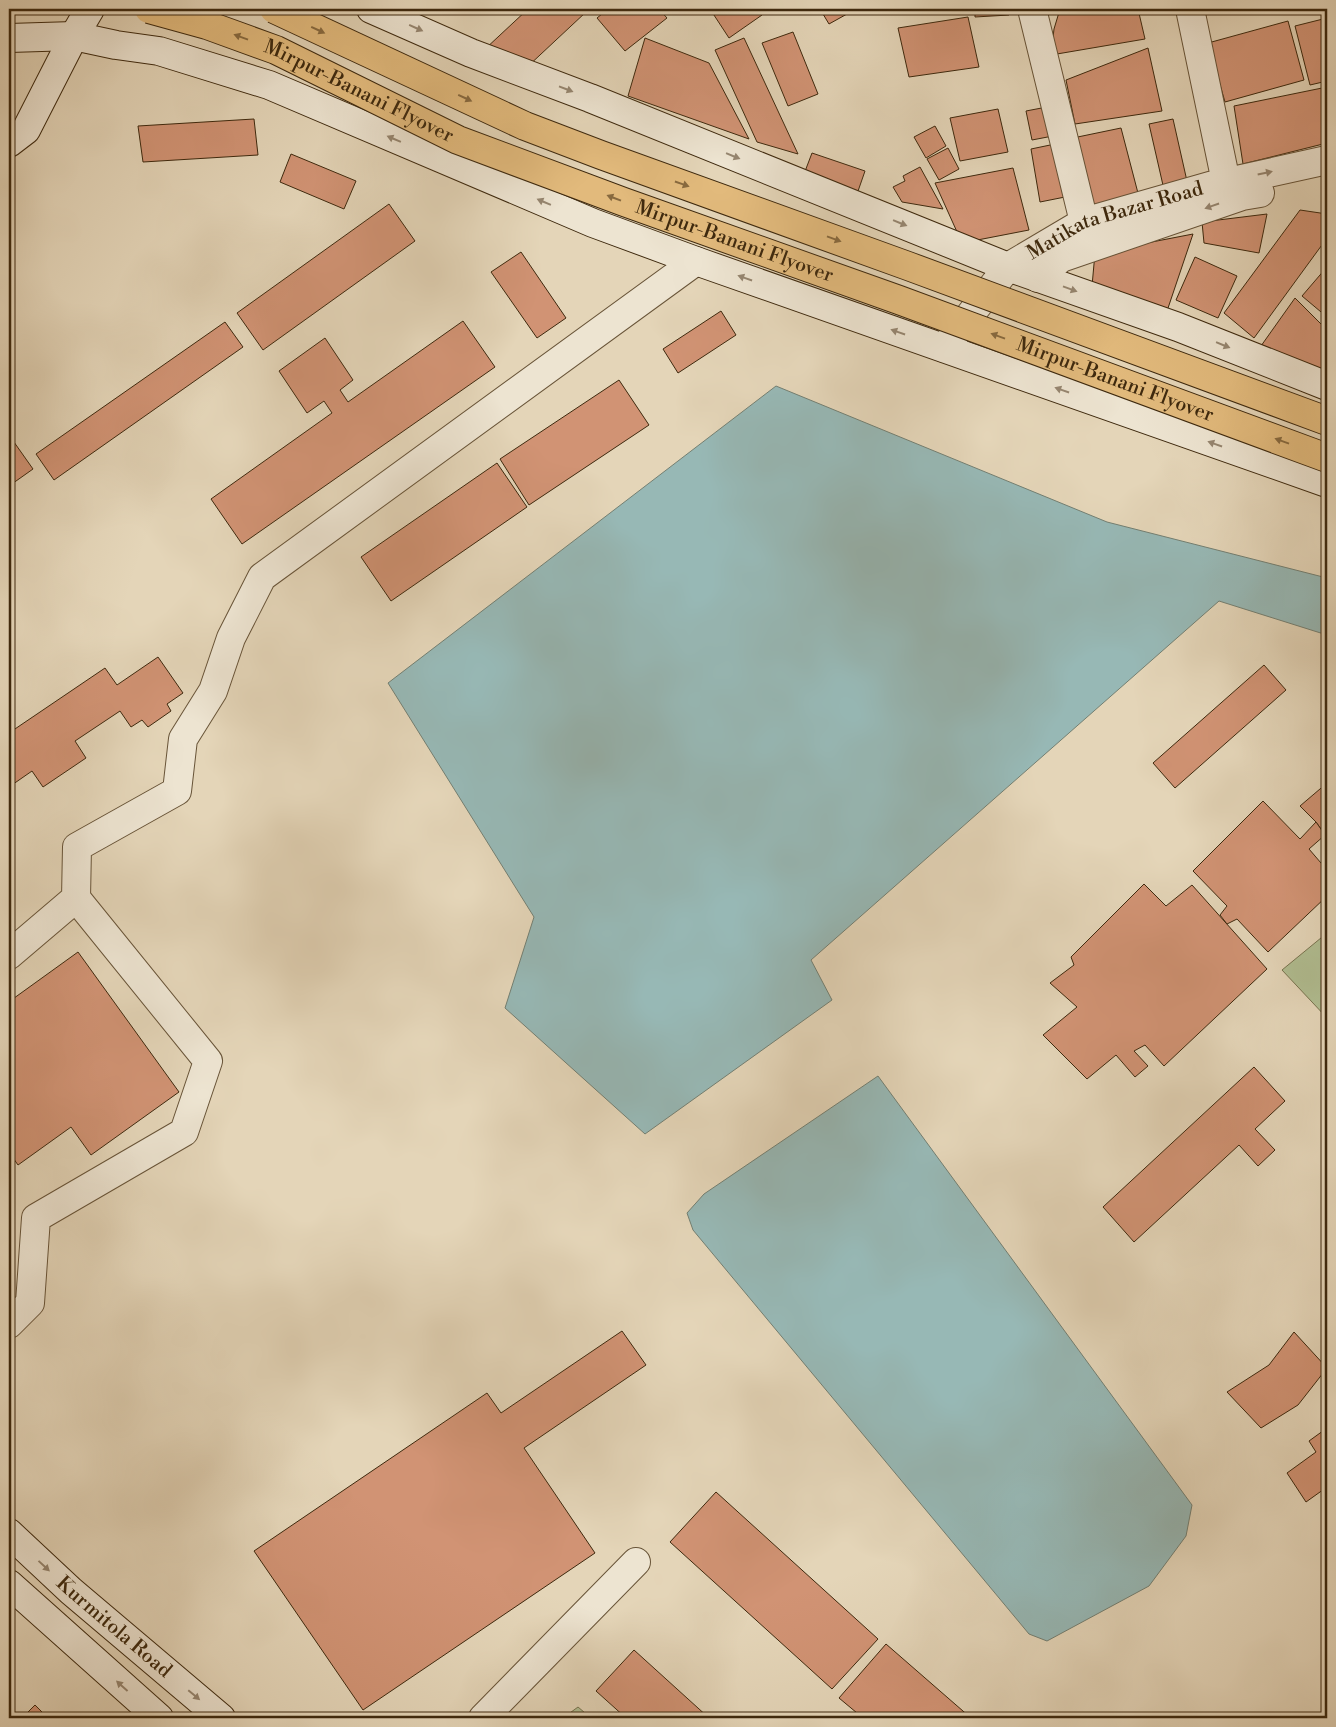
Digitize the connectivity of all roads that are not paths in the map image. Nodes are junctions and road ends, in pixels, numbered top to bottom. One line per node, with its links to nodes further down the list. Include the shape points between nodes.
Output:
1 (90, 9): 7 (street)
2 (149, 9): 20 (main road, Mirpur-Banani Flyover, one-way to 2, bridge, via 468,143 276,50 207,25)
3 (274, 9): 19 (main road, Mirpur-Banani Flyover, one-way to 19, bridge, via 542,132)
4 (371, 9): 15 (street, one-way to 15, via 470,53 590,98)
5 (1032, 9): 13 (street)
6 (1190, 9): 12 (street)
7 (74, 36): 8 (street); 9 (street, via 26,130); 14 (street, one-way to 7, via 593,223 269,86 159,51)
8 (9, 38)
9 (9, 143)
10 (1327, 160): 12 (street, Matikata Bazar Road, one-way to 10)
11 (1327, 179): 16 (street, Matikata Bazar Road, one-way to 16, via 1242,196 1061,258)
12 (1226, 182): 13 (street, Matikata Bazar Road)
13 (1084, 222): 15 (street, Matikata Bazar Road)
14 (696, 262): 17 (street, one-way to 14); 22 (street, via 262,578 231,638 213,691 183,739 177,791 77,847)
15 (1008, 267): 16 (street); 17 (street, Matikata Bazar Road)
16 (1038, 278): 18 (street, one-way to 18, via 1178,327)
17 (944, 348): 21 (street, one-way to 17)
18 (1327, 386)
19 (1327, 421)
20 (1327, 458)
21 (1327, 483)
22 (76, 898): 23 (street); 24 (street, via 208,1061 184,1132 36,1218 30,1303)
23 (9, 955)
24 (9, 1324)
25 (9, 1533): 29 (street, Kurmitola Road, one-way to 29, via 71,1591)
26 (636, 1562): 30 (street)
27 (9, 1584): 28 (street, Kurmitola Road, one-way to 27)
28 (159, 1718)
29 (221, 1718)
30 (483, 1718)

